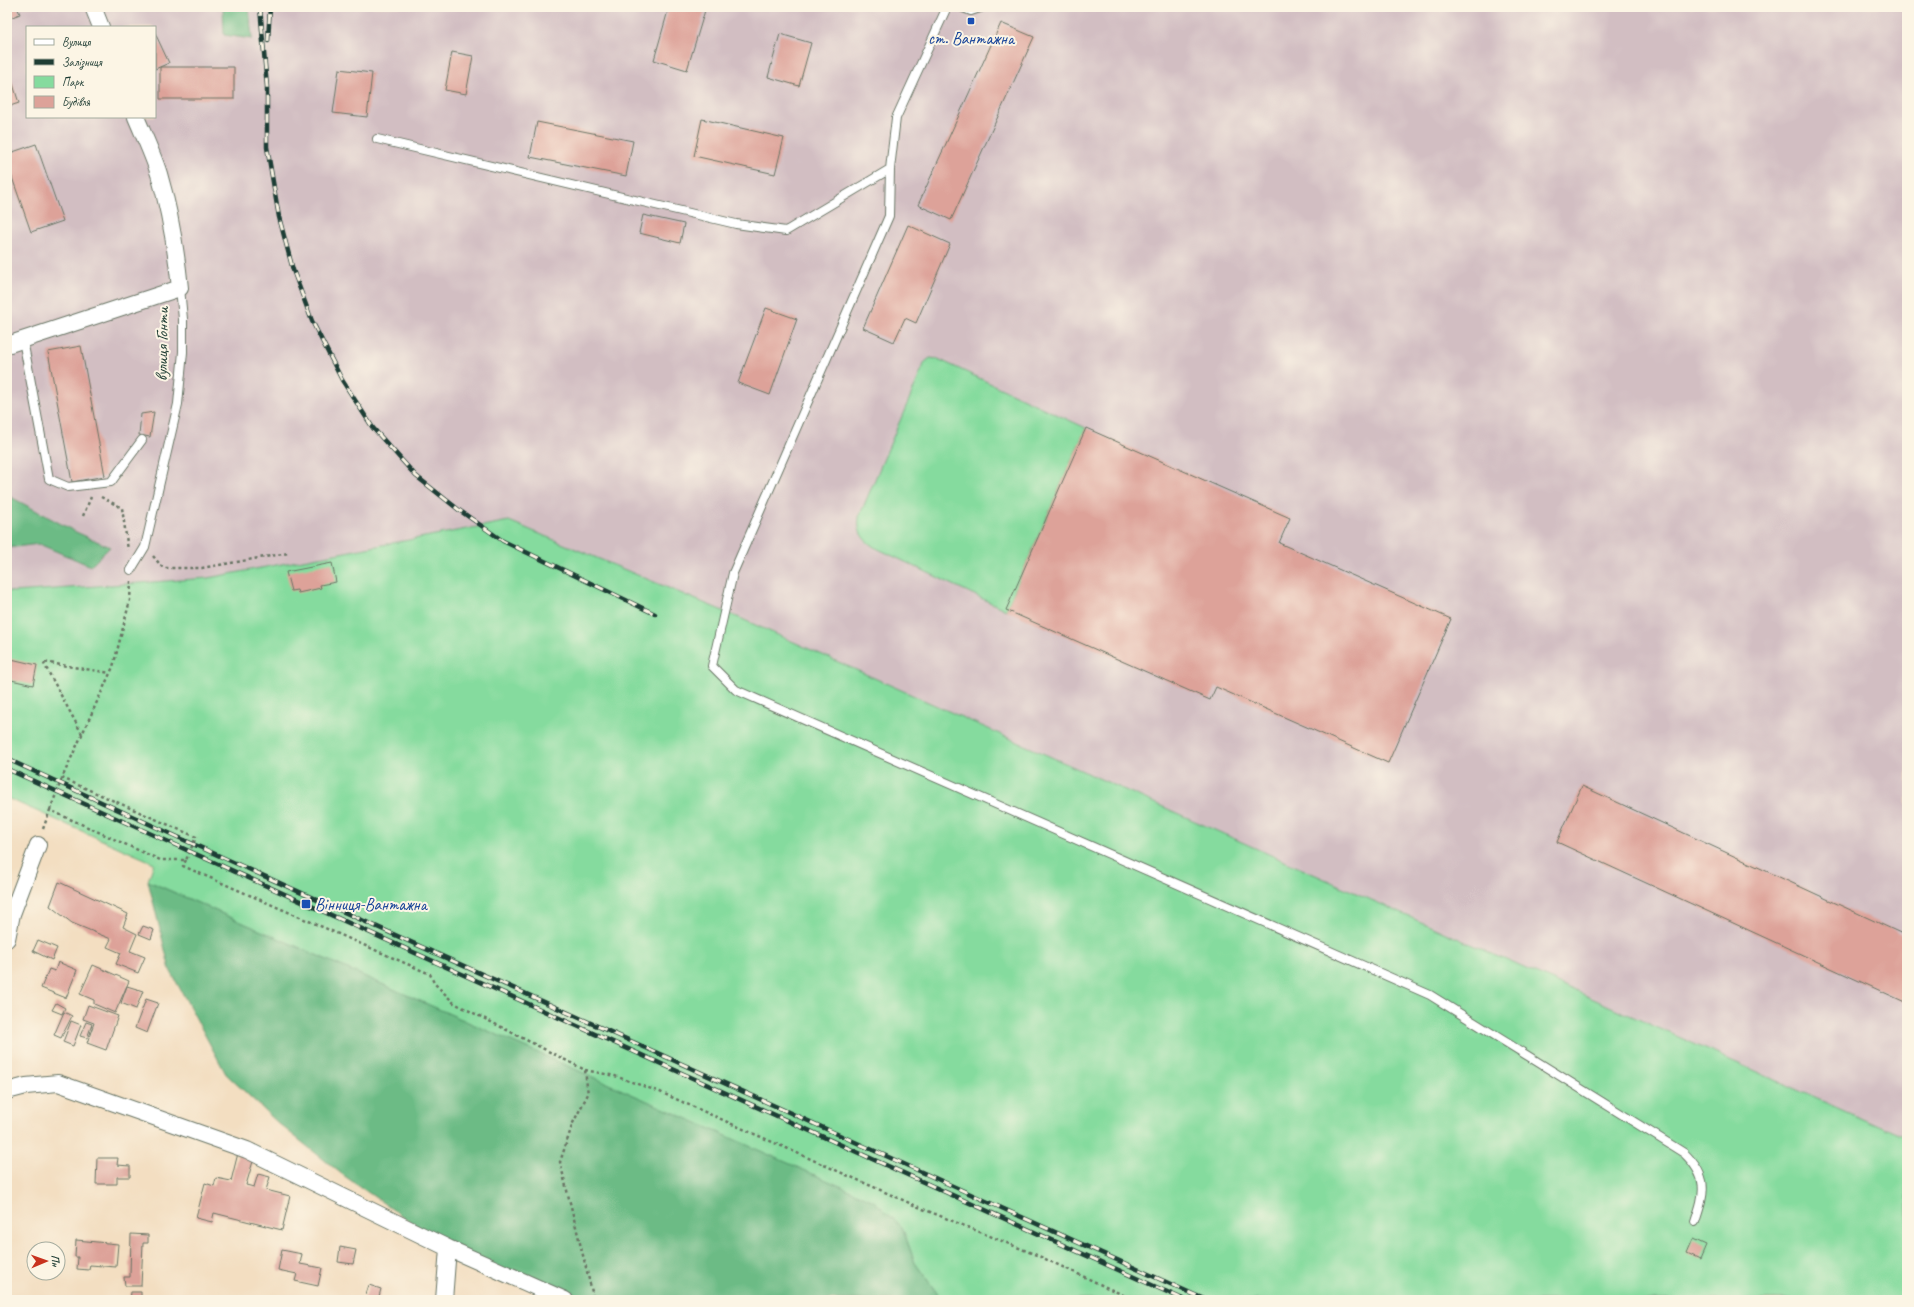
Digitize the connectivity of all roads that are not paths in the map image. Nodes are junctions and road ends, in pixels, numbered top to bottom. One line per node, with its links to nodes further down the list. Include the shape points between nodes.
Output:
1 (93, 7): 5 (street)
2 (947, 7): 8 (lane, via 896,118)
3 (961, 7): 4 (lane, via 971,11)
4 (983, 7)
5 (101, 26)
6 (136, 118): 9 (street, вулиця Гонти, via 158,172 167,206)
7 (377, 139): 8 (lane, via 736,224 786,231)
8 (890, 169): 18 (lane, via 889,216 733,574 712,666 736,690 1430,995 1684,1153 1696,1165 1703,1182 1703,1200)
9 (180, 288): 10 (street); 13 (lane, вулиця Гонти, via 183,352 178,404 145,547)
10 (23, 340): 11 (street); 12 (lane, via 49,479 68,487 111,482)
11 (7, 345)
12 (142, 440)
13 (131, 570)
14 (38, 845): 15 (street)
15 (10, 914): 16 (street)
16 (7, 938)
17 (7, 1091): 19 (street, via 58,1083 93,1094 247,1150)
18 (1695, 1222)
19 (448, 1248): 20 (street); 21 (street)
20 (444, 1300)
21 (565, 1300)

